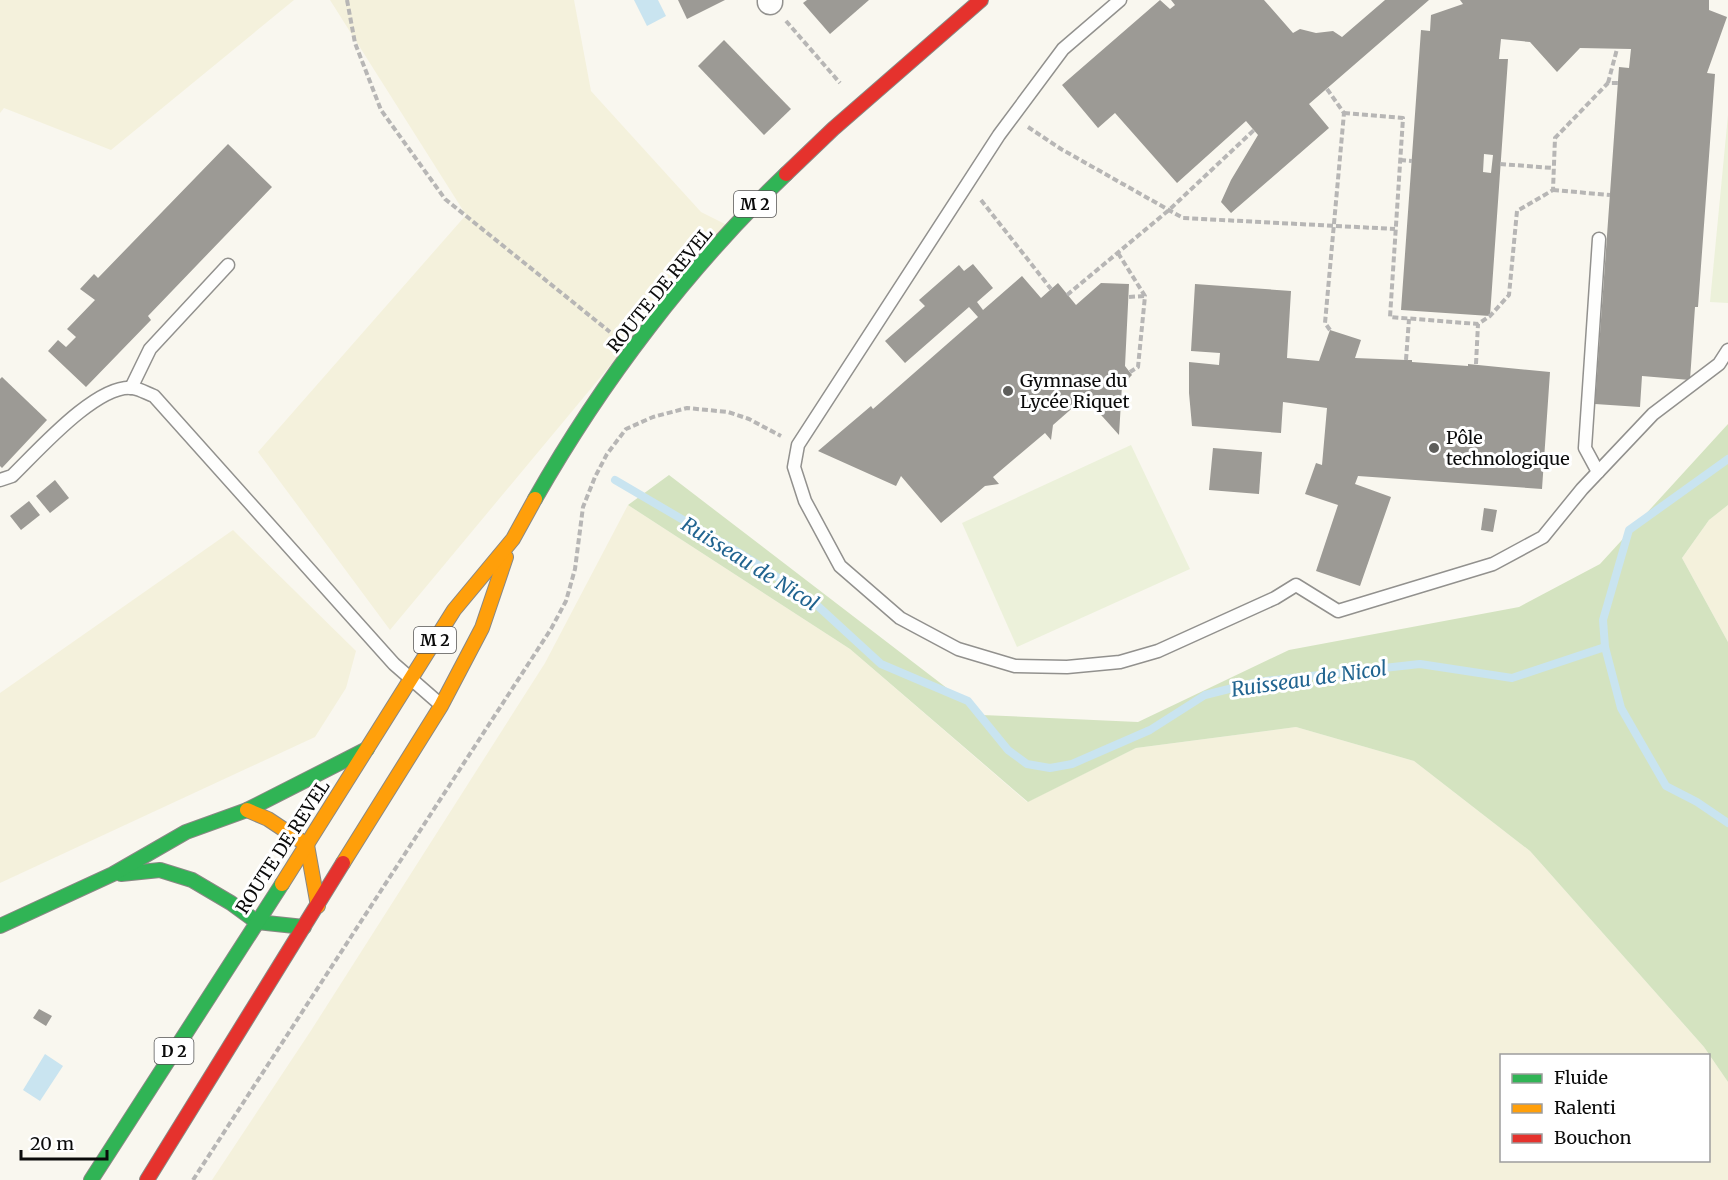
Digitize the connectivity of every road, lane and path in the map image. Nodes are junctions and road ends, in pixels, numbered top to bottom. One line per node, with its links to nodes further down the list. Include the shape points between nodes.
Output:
1 (346, 0): 33 (path, via 355,43 381,110 445,199)
2 (981, 0): 42 (main road, ROUTE DE REVEL / M 2, via 759,200 681,288 565,447)
3 (1120, 0): 11 (lane, via 1063,49)
4 (770, 1): 6 (path)
5 (1617, 49): 7 (path)
6 (840, 83)
7 (1608, 83): 8 (path); 16 (path, via 1555,138)
8 (1618, 83)
9 (1327, 89): 10 (path)
10 (1344, 113): 13 (path, via 1403,118); 21 (path)
11 (1013, 116): 17 (lane); 20 (path, via 1061,149)
12 (1254, 130): 20 (path)
13 (1400, 160): 14 (path); 22 (path)
14 (1412, 161)
15 (1500, 164): 16 (path)
16 (1554, 168): 18 (path)
17 (967, 183): 26 (path); 39 (lane)
18 (1553, 189): 19 (path); 31 (path, via 1516,211 1509,295)
19 (1610, 195)
20 (1169, 210): 21 (path, via 1183,218); 24 (path)
21 (1333, 226): 22 (path); 32 (path, via 1325,323)
22 (1395, 230): 30 (path, via 1390,317)
23 (1599, 239): 40 (lane, via 1586,448)
24 (1118, 253): 27 (path); 28 (path)
25 (228, 266): 38 (lane, via 150,349)
26 (1051, 289)
27 (1067, 295)
28 (1145, 296): 29 (path); 37 (path, via 1138,367)
29 (1129, 297)
30 (1409, 319): 31 (path); 35 (path)
31 (1478, 324): 36 (path)
32 (1330, 330)
33 (614, 335)
34 (1728, 350): 40 (lane, via 1719,364 1653,414)
35 (1406, 360)
36 (1476, 364)
37 (1130, 372)
38 (131, 388): 41 (lane, via 106,393 79,412 12,476); 43 (lane, via 154,396)
39 (798, 445): 40 (lane, via 794,467 805,501 840,566 900,618 958,650 1015,666 1120,662 1158,651 1296,585 1338,612 1493,564 1543,537); 55 (path, via 749,419 728,412 687,408 626,429 599,469 583,507 575,569 566,601 551,629)
40 (1598, 472)
41 (0, 480)
42 (513, 539): 43 (main road, ROUTE DE REVEL / M 2, via 454,610); 44 (main road, ROUTE DE REVEL / M 2, via 482,628)
43 (411, 680): 44 (lane); 45 (main road, ROUTE DE REVEL / M 2)
44 (441, 706): 49 (main road, ROUTE DE REVEL / M 2)
45 (367, 749): 46 (main road); 47 (main road, ROUTE DE REVEL / M 2)
46 (247, 810): 47 (main road); 48 (main road, via 186,832)
47 (307, 845): 49 (main road); 50 (main road, ROUTE DE REVEL / M 2)
48 (113, 874): 50 (main road, via 160,870 192,880); 51 (main road)
49 (318, 906): 52 (main road, ROUTE DE REVEL / M 2)
50 (257, 922): 52 (main road); 53 (main road, ROUTE DE REVEL / D 2)
51 (0, 926)
52 (304, 927): 54 (main road, ROUTE DE REVEL / D 2)
53 (91, 1180)
54 (147, 1180)
55 (192, 1180)

